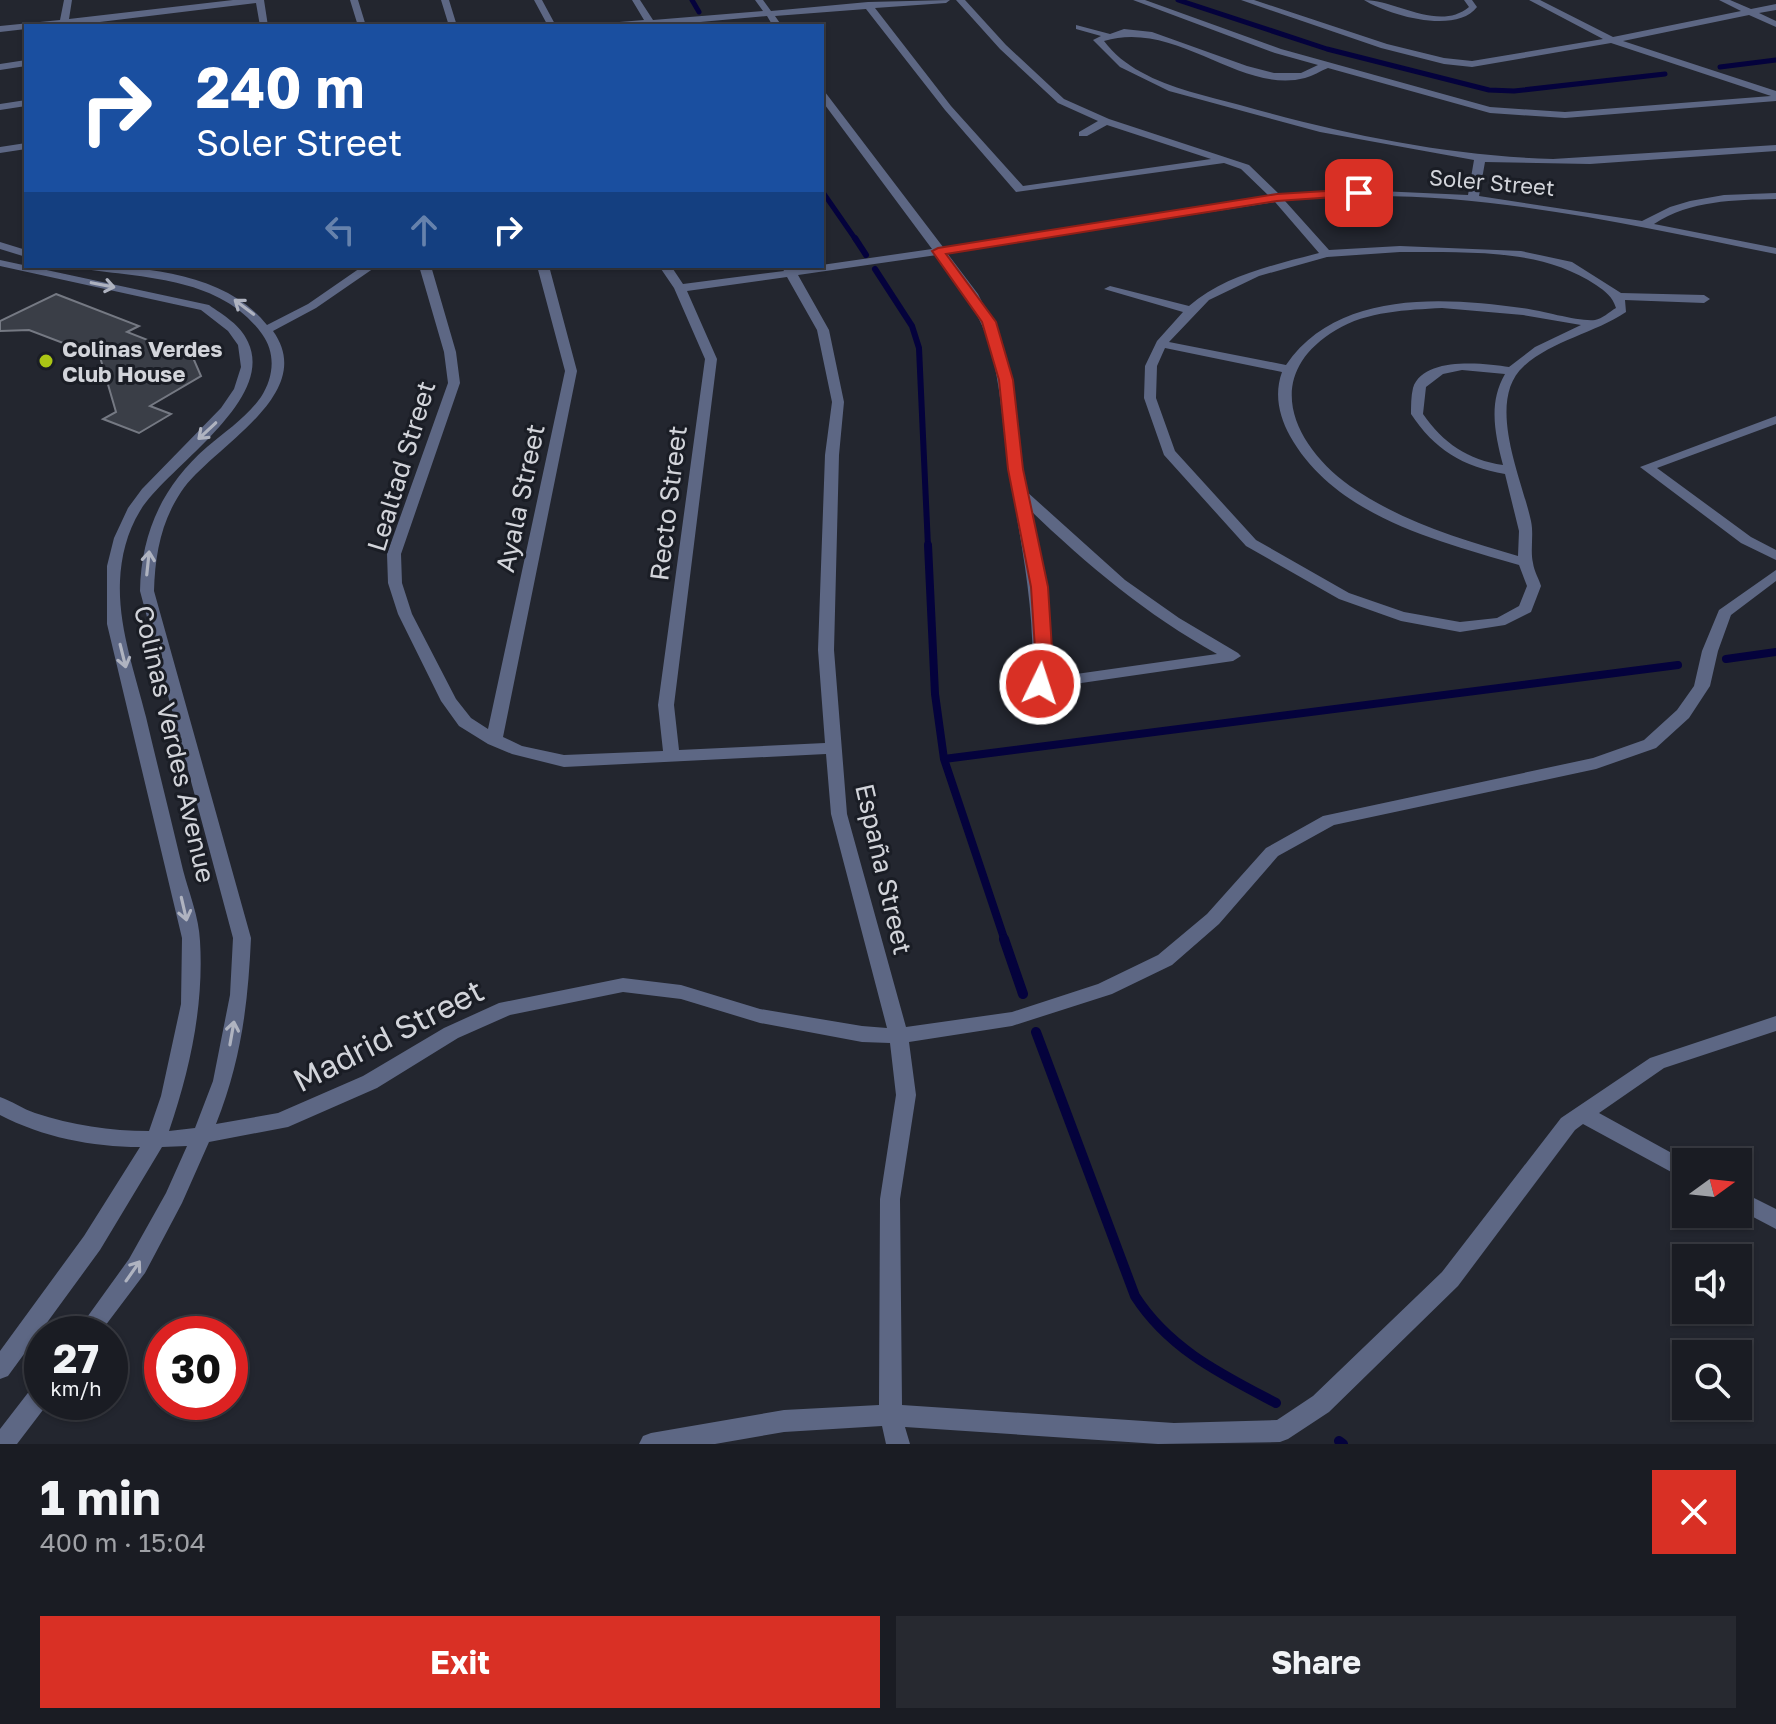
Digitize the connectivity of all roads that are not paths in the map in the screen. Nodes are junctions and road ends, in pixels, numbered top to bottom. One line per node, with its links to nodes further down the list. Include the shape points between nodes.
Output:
1 (68, 0): 21 (street)
2 (258, 0): 16 (street); 22 (street)
3 (354, 0): 23 (street)
4 (445, 0): 24 (street)
5 (538, 0): 25 (street)
6 (636, 0): 26 (street)
7 (759, 0): 20 (street)
8 (946, 0): 17 (street)
9 (960, 0): 41 (street, via 1049,93)
10 (1137, 0): 35 (street)
11 (1245, 0): 33 (street, via 1444,61 1472,64)
12 (1368, 0): 13 (street, via 1442,18 1469,12 1473,7)
13 (1468, 0)
14 (1533, 0): 33 (street)
15 (1723, 0): 19 (street)
16 (165, 5): 21 (street)
17 (868, 5): 20 (street); 47 (street, via 1020,190)
18 (1776, 7): 19 (street)
19 (1744, 11): 28 (street); 33 (street)
20 (768, 12): 26 (street); 27 (street)
21 (63, 23)
22 (264, 24)
23 (361, 24)
24 (452, 24)
25 (551, 24)
26 (650, 24)
27 (777, 24)
28 (1776, 24)
29 (24, 27): 31 (street)
30 (1079, 27): 32 (street)
31 (0, 29)
32 (1106, 35): 35 (street, via 1151,35 1287,79 1317,73); 46 (street, via 1098,40 1128,69 1182,92 1313,130)
33 (1612, 40): 37 (street)
34 (24, 63): 36 (street)
35 (1328, 64): 37 (street, via 1490,110 1528,114)
36 (0, 67)
37 (1776, 96)
38 (824, 97): 53 (street)
39 (24, 103): 40 (street)
40 (0, 107)
41 (1106, 121): 42 (street); 47 (street)
42 (1083, 134)
43 (24, 146): 45 (street)
44 (1776, 148): 46 (street, via 1595,159)
45 (0, 150)
46 (1480, 158): 50 (street)
47 (1223, 161): 49 (street, via 1254,173)
48 (1776, 196): 51 (street, via 1677,206)
49 (1277, 198): 50 (street, Soler Street, via 1359,193); 53 (street, Soler Street); 56 (street)
50 (1473, 198): 51 (street, Soler Street, via 1569,209)
51 (1644, 225): 54 (street, Soler Street)
52 (0, 245): 55 (street)
53 (938, 251): 58 (street, Soler Street); 77 (street, via 989,322 1006,380)
54 (1776, 251)
55 (24, 253)
56 (1326, 254): 67 (street, via 1430,250 1545,260 1580,271); 69 (street, via 1255,274)
57 (0, 263): 89 (street, Colinas Verdes Avenue, one-way to 89, via 205,307 244,343 249,367 229,411 163,471 133,510 116,549 111,590 191,938 190,1004 171,1096)
58 (824, 266)
59 (95, 268): 71 (street, Colinas Verdes Avenue, one-way to 59, via 253,312 213,289)
60 (368, 268): 71 (street)
61 (426, 268): 81 (street, Lealtad Street, via 454,383 394,554 395,583 449,701 465,722)
62 (544, 268): 81 (street, Ayala Street, via 571,371)
63 (666, 268): 65 (street, Recto Street)
64 (789, 270): 65 (street, Soler Street); 82 (street, España Street, via 823,330 838,402 826,650)
65 (680, 288): 83 (street, Recto Street, via 711,359 666,705)
66 (1110, 289): 69 (street)
67 (1618, 296): 68 (street); 70 (street, via 1622,309)
68 (1704, 299)
69 (1191, 310): 72 (street)
70 (1592, 324): 73 (street, via 1517,310 1408,306 1329,327); 74 (street)
71 (266, 330): 88 (street, Colinas Verdes Avenue, one-way to 71, via 223,1081 239,995 242,938 147,591 146,564 156,521 173,493 269,395 280,370 279,350)
72 (1161, 344): 73 (street); 79 (street, via 1151,366 1150,398 1169,452 1251,543 1344,596 1401,616 1460,627 1500,622 1526,609 1534,586)
73 (1288, 369): 79 (street, via 1286,412 1293,429 1320,468 1343,487 1450,541)
74 (1511, 371): 76 (street, via 1500,396 1499,421); 76 (street, via 1467,366 1437,372 1420,386 1417,414 1435,441 1452,453 1475,465)
75 (1776, 420): 78 (street, via 1647,467)
76 (1513, 471): 79 (street, via 1526,533)
77 (1021, 493): 77 (street, via 1116,582 1233,656 1040,684 1039,587)
78 (1776, 556)
79 (1525, 562)
80 (1776, 574): 85 (street, Madrid Street, via 1724,613 1702,686 1683,714 1650,744 1596,763 1329,820 1272,852 1213,919 1165,960 1105,989 1012,1019)
81 (494, 740): 83 (street, Lealtad Street, via 564,761)
82 (832, 748): 83 (street, Lealtad Street); 85 (street, España Street, via 839,814)
83 (672, 757)
84 (1776, 1023): 87 (street, via 1657,1063)
85 (899, 1036): 88 (street, Madrid Street, via 760,1016 681,992 623,985 506,1008 451,1033 331,1102 281,1121); 95 (street, España Street, via 906,1095 890,1199)
86 (0, 1105): 89 (street, Madrid Street, via 26,1119 76,1133)
87 (1582, 1114): 90 (street); 95 (street, via 1568,1124 1450,1279 1321,1404 1280,1431 1174,1434)
88 (202, 1135): 89 (street, Madrid Street); 93 (street, Colinas Verdes Avenue, one-way to 88, via 137,1266)
89 (156, 1139): 94 (street, Colinas Verdes Avenue, via 92,1243)
90 (1672, 1163)
91 (1752, 1207): 92 (street)
92 (1776, 1220)
93 (100, 1316)
94 (0, 1369)
95 (891, 1415): 98 (street, via 784,1421); 99 (street, España Street)
96 (24, 1417): 97 (street)
97 (3, 1444)
98 (651, 1444)
99 (898, 1444)

